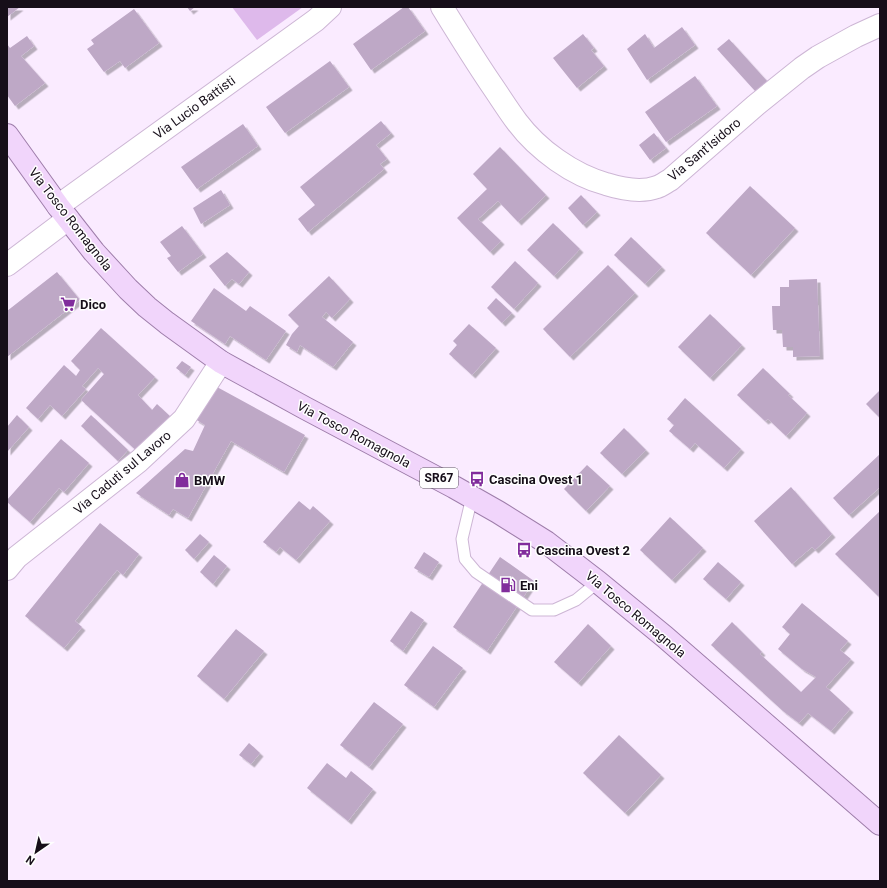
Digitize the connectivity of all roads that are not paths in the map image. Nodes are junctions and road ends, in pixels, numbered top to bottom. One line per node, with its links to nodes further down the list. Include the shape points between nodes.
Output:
1 (330, 7): 5 (street, Via Lucio Battisti)
2 (442, 7): 3 (street, Via Sant'Isidoro, via 518,123 540,146 556,160 581,175 595,181 637,190 657,187 670,180 802,68)
3 (880, 25)
4 (7, 135): 5 (main road, Via Tosco Romagnola / SR67)
5 (63, 212): 6 (street, Via Lucio Battisti); 7 (main road, Via Tosco Romagnola / SR67, via 94,252 137,298)
6 (7, 265)
7 (221, 362): 8 (main road, Via Tosco Romagnola / SR67); 9 (street, Via Caduti sul Lavoro, via 184,419 139,461 17,557)
8 (472, 497): 10 (main road, Via Tosco Romagnola / SR67, via 546,542); 10 (lane, via 462,539 465,558 476,572 532,610 554,610 576,600)
9 (7, 569)
10 (598, 582): 11 (main road, Via Tosco Romagnola / SR67, via 671,642)
11 (880, 824)

